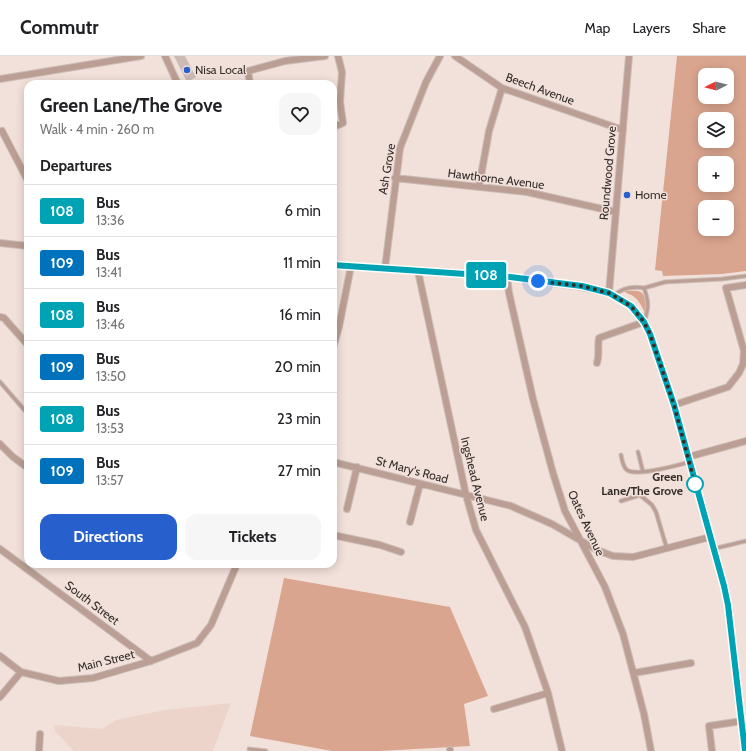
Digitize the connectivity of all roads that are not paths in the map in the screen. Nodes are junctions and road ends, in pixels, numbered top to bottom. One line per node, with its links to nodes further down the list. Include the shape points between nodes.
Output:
1 (141, 56): 8 (street)
2 (165, 56): 9 (street)
3 (325, 56): 10 (street, via 285,61 248,71)
4 (338, 56): 12 (street, via 342,72 340,102 343,124)
5 (440, 56): 16 (street, Ash Grove, via 426,82 400,148)
6 (455, 56): 11 (street, Beech Avenue)
7 (628, 56): 13 (street, Roundwood Grove)
8 (0, 79)
9 (176, 80)
10 (249, 80)
11 (502, 88): 13 (street, Beech Avenue); 17 (street, via 489,131)
12 (337, 126)
13 (623, 130): 18 (street, Roundwood Grove)
14 (2, 131): 15 (street)
15 (24, 173)
16 (396, 178): 17 (street, Hawthorne Avenue); 23 (street, Ash Grove)
17 (480, 187): 18 (street, Hawthorne Avenue, via 527,192)
18 (616, 212): 29 (street, Roundwood Grove)
19 (0, 244): 20 (street)
20 (24, 246)
21 (337, 265): 22 (street)
22 (351, 266): 23 (street); 32 (street)
23 (385, 268): 24 (street)
24 (418, 271): 26 (street); 49 (street, Ingshead Avenue)
25 (746, 276): 28 (lane, via 664,282)
26 (506, 277): 29 (street, via 582,286); 56 (street, Oates Avenue, via 533,399 553,473 565,511)
27 (746, 285): 34 (street, via 726,288)
28 (644, 288): 29 (lane, via 625,288); 31 (lane, via 648,309)
29 (612, 294): 31 (street, via 631,306)
30 (0, 317): 33 (street, via 4,318)
31 (644, 322): 35 (street, via 599,338 600,355); 37 (street)
32 (337, 334)
33 (24, 340)
34 (745, 351): 37 (street, via 743,364 728,387)
35 (597, 363)
36 (0, 382): 38 (lane)
37 (674, 405): 43 (street)
38 (24, 410)
39 (746, 441): 43 (street)
40 (0, 444): 45 (street)
41 (638, 452): 47 (lane)
42 (621, 455): 47 (lane, via 627,470)
43 (689, 460): 47 (lane); 54 (street)
44 (337, 463): 46 (street, St Mary's Road)
45 (24, 465)
46 (357, 467): 48 (street, St Mary's Road); 51 (street)
47 (643, 472)
48 (420, 484): 49 (street, St Mary's Road); 52 (street)
49 (466, 495): 56 (street, St Mary's Road, via 511,506 552,524); 69 (street, Ingshead Avenue, via 476,530 525,627)
50 (621, 501): 58 (lane, via 640,495 652,505)
51 (347, 509)
52 (410, 522)
53 (337, 537): 60 (street)
54 (710, 537): 58 (street, St Mary's Road); 59 (street)
55 (746, 541): 59 (lane)
56 (583, 543): 58 (street, St Mary's Road, via 606,555 621,557); 68 (street, Oates Avenue, via 605,587 623,634)
57 (0, 549): 61 (street, South Street)
58 (667, 549)
59 (713, 549): 72 (street, via 728,605)
60 (401, 552)
61 (24, 567)
62 (26, 568): 65 (street, South Street)
63 (235, 568): 65 (street, Main Street, via 211,625 197,643)
64 (0, 656): 67 (street, Main Street)
65 (151, 660): 67 (street, Main Street, via 93,678 59,681)
66 (691, 663): 68 (street)
67 (21, 672): 70 (street)
68 (634, 673): 78 (street, Oates Avenue)
69 (548, 693): 71 (street); 77 (street, Ingshead Avenue)
70 (0, 697)
71 (494, 709)
72 (742, 721): 79 (street, via 709,726); 80 (street)
73 (40, 734): 75 (street)
74 (249, 749): 76 (lane)
75 (39, 751)
76 (266, 751)
77 (562, 751)
78 (651, 751)
79 (712, 751)
80 (745, 751)

